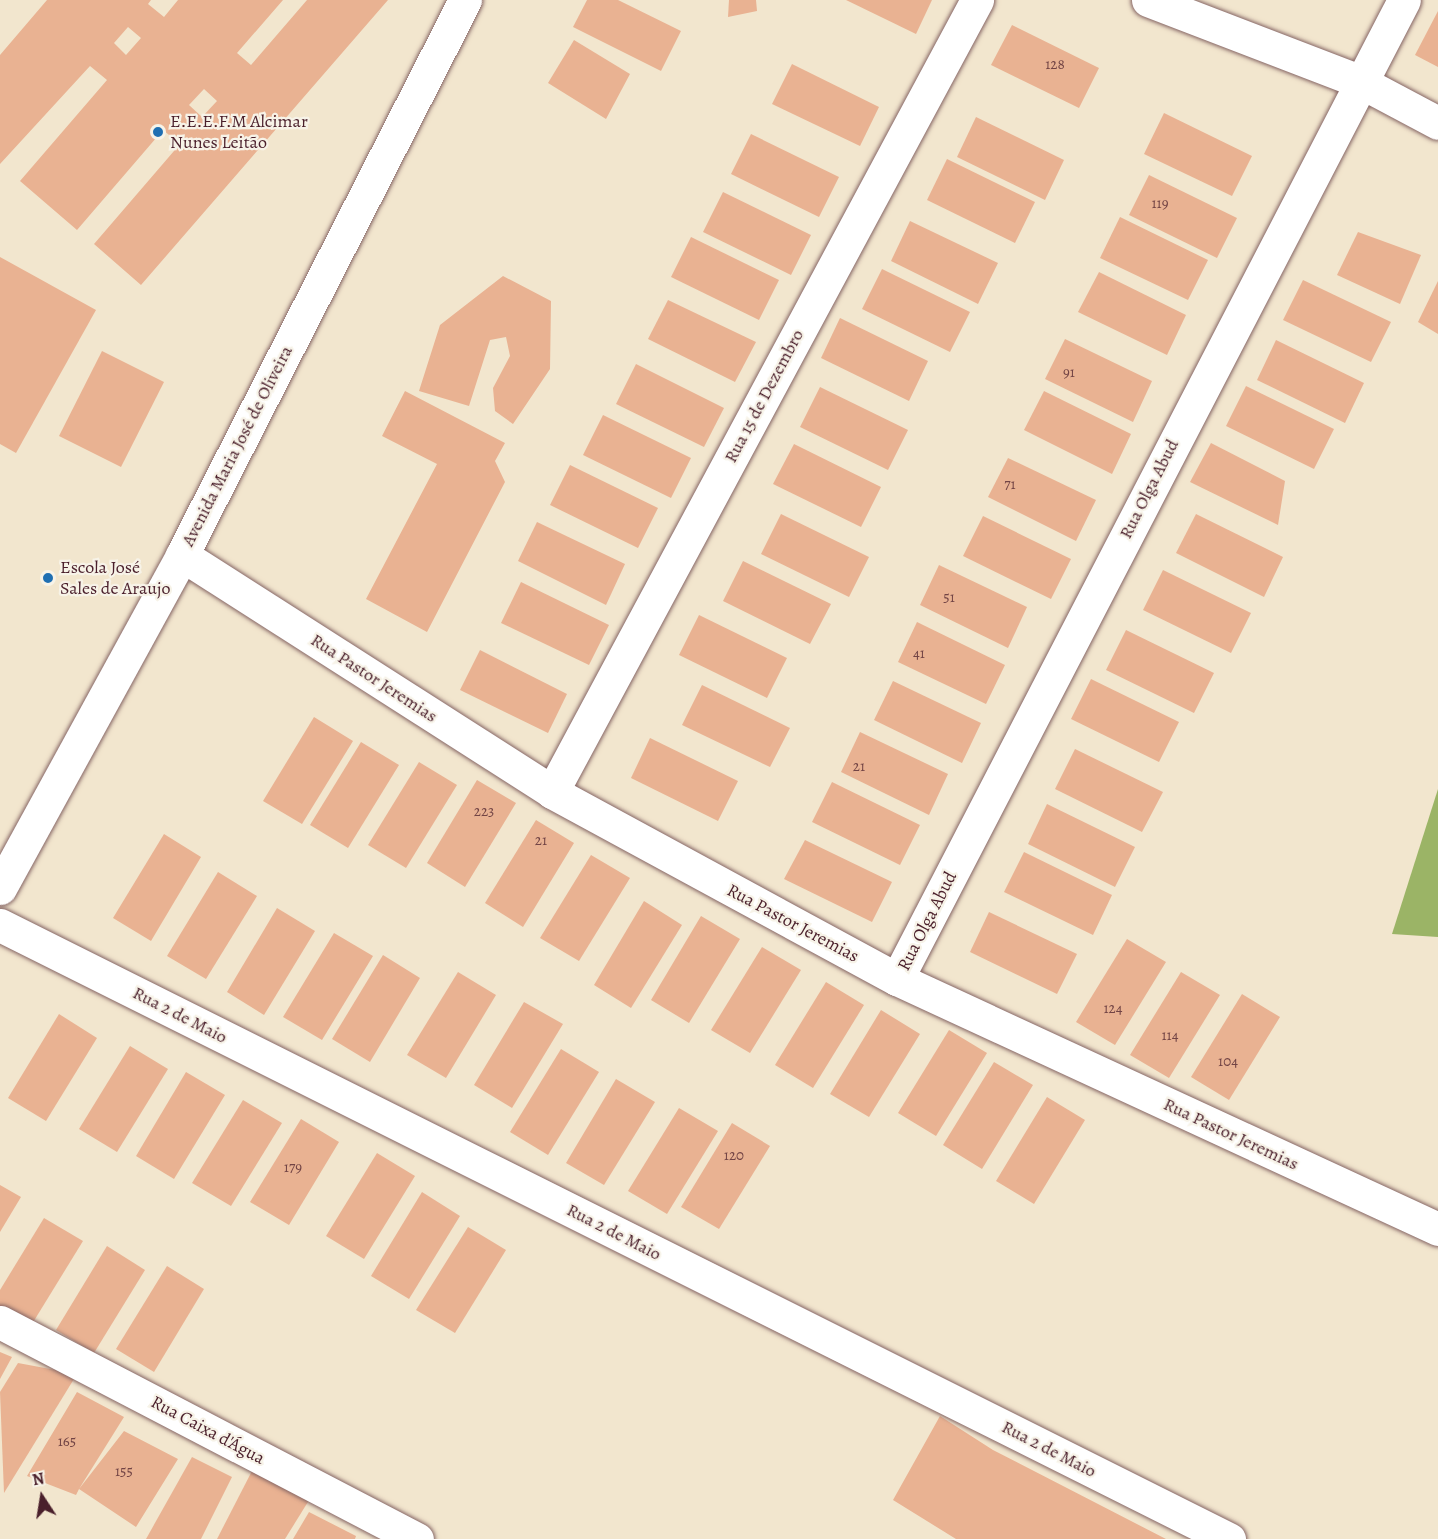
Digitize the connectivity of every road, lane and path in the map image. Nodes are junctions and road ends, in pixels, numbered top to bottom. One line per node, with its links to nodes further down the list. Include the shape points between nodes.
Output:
1 (465, 0): 7 (street, Avenida Maria José de Oliveira)
2 (977, 0): 8 (street, Rua 15 de Dezembro)
3 (1148, 0): 5 (street)
4 (1404, 0): 5 (street, Rua Olga Abud)
5 (1359, 81): 6 (street); 11 (street, Rua Olga Abud)
6 (1438, 123)
7 (182, 555): 8 (street, Rua Pastor Jeremias); 9 (street, Avenida Maria José de Oliveira)
8 (552, 792): 11 (street, Rua Pastor Jeremias)
9 (0, 888)
10 (0, 925): 15 (street, Rua 2 de Maio)
11 (897, 979): 12 (street, Rua Pastor Jeremias)
12 (1438, 1229)
13 (0, 1322): 14 (street, Rua Caixa d'Água)
14 (417, 1539)
15 (1228, 1539)

